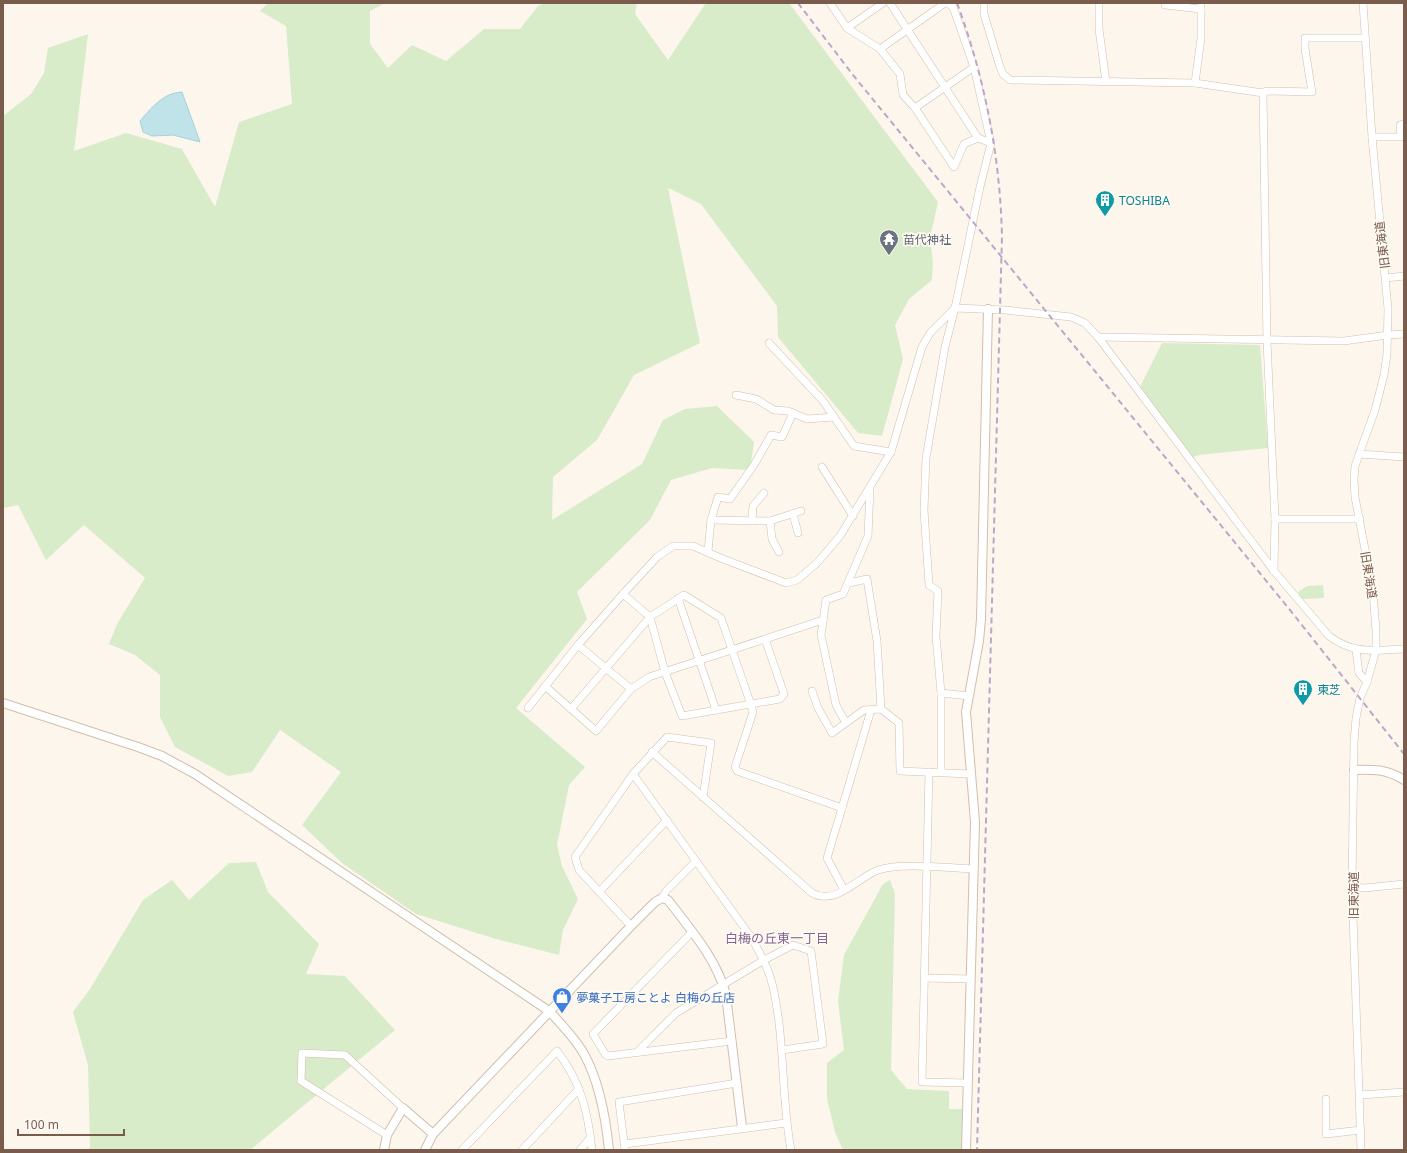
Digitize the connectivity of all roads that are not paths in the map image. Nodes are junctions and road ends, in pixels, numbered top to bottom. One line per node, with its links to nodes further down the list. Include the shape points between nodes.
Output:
1 (830, 3): 10 (street)
2 (883, 3): 10 (street)
3 (890, 3): 11 (street)
4 (946, 3): 11 (street); 14 (street, via 953,7)
5 (984, 3): 15 (street, via 984,14 1000,67 1010,80)
6 (1098, 3): 15 (street)
7 (1165, 3): 9 (street, via 1165,6)
8 (1363, 3): 12 (street, 旧東海道)
9 (1201, 6): 16 (street, via 1201,38)
10 (847, 28): 13 (street)
11 (908, 29): 13 (street); 17 (street)
12 (1365, 38): 18 (street, via 1305,38 1312,92); 21 (street, 旧東海道)
13 (880, 49): 19 (street, via 900,74 903,95)
14 (974, 67): 17 (street); 23 (street)
15 (1106, 82): 16 (street)
16 (1195, 83): 18 (street)
17 (946, 87): 19 (street); 22 (street)
18 (1263, 93): 31 (street)
19 (915, 108): 22 (street, via 954,167 964,144)
20 (1404, 124): 21 (street, via 1400,125 1401,137)
21 (1372, 137): 25 (street, 旧東海道)
22 (978, 138): 23 (street)
23 (991, 143): 26 (street)
24 (1404, 276): 25 (street)
25 (1386, 278): 29 (street, 旧東海道)
26 (955, 308): 27 (street); 36 (street, via 930,332 922,347); 72 (street, via 933,408 924,510 929,585 938,592 936,636)
27 (988, 309): 30 (street, via 1071,317 1085,323); 73 (street, via 980,641)
28 (1404, 334): 29 (street)
29 (1388, 335): 31 (street, via 1344,341); 37 (street, 旧東海道, via 1384,375)
30 (1098, 337): 31 (street); 53 (street)
31 (1267, 341): 45 (street)
32 (769, 343): 35 (street, via 823,401)
33 (736, 395): 34 (street, via 756,399 774,410)
34 (793, 413): 35 (street, via 807,419); 47 (street, via 782,437 771,435 730,499 718,497)
35 (834, 417): 36 (street, via 854,446)
36 (891, 452): 40 (street)
37 (1359, 454): 38 (street); 46 (street, 旧東海道, via 1354,479)
38 (1404, 457)
39 (822, 467): 44 (street)
40 (870, 488): 44 (street); 54 (street, via 868,536)
41 (764, 493): 48 (street, via 754,506)
42 (801, 511): 43 (street)
43 (793, 514): 49 (street); 50 (street)
44 (853, 516): 51 (street, via 829,551 793,582 780,582)
45 (1274, 518): 46 (street); 53 (street)
46 (1360, 519): 64 (street, 旧東海道, via 1373,591)
47 (711, 520): 48 (street); 51 (street)
48 (752, 521): 49 (street)
49 (770, 521): 52 (street, via 772,539)
50 (798, 533)
51 (708, 551): 55 (street, via 694,546 673,546 660,554)
52 (779, 552)
53 (1274, 571): 63 (street, via 1329,636 1338,643)
54 (848, 582): 58 (street, via 843,594 826,600); 78 (street, via 868,579 877,641)
55 (623, 594): 57 (street); 60 (street)
56 (678, 598): 57 (street); 62 (street, via 684,595 721,618); 65 (street)
57 (650, 617): 66 (street); 67 (street)
58 (823, 620): 59 (street); 81 (street, via 822,635 836,705)
59 (765, 639): 62 (street); 75 (street, via 784,694 780,699)
60 (578, 644): 66 (street); 69 (street)
61 (1404, 649): 64 (street)
62 (732, 650): 65 (street); 75 (street)
63 (1356, 650): 64 (street); 68 (street, via 1359,673)
64 (1376, 650): 68 (street, 旧東海道)
65 (698, 661): 67 (street); 79 (street)
66 (605, 668): 70 (street); 77 (street)
67 (665, 672): 70 (street, via 649,677); 79 (street, via 682,716)
68 (1367, 682): 85 (street, 旧東海道, via 1360,698 1356,718)
69 (545, 686): 76 (street); 77 (street)
70 (631, 689): 82 (street)
71 (812, 691): 81 (street, via 832,733)
72 (941, 694): 73 (street); 87 (street)
73 (969, 696): 89 (street, via 966,712)
74 (3, 703): 108 (street, via 138,746 195,774)
75 (751, 705): 79 (street); 92 (street, via 753,712 736,767 737,771)
76 (528, 708)
77 (571, 709): 82 (street, via 596,731)
78 (881, 709): 80 (street); 86 (street, via 900,723 900,770)
79 (716, 710)
80 (871, 710): 81 (street, via 864,710); 92 (street)
81 (846, 723)
82 (602, 724): 83 (street, via 603,729)
83 (597, 737)
84 (652, 752): 88 (street); 91 (street); 91 (street, via 667,737 711,743)
85 (1354, 770): 90 (street, via 1378,769); 98 (street, 旧東海道)
86 (929, 772): 87 (street); 95 (street)
87 (941, 772): 89 (street)
88 (633, 774): 93 (street); 100 (street, via 575,857 579,870)
89 (970, 774): 96 (street, via 975,822)
90 (1404, 780)
91 (703, 797): 99 (street, via 812,893 819,897 828,897)
92 (842, 808): 99 (street, via 827,858)
93 (667, 820): 94 (street); 100 (street)
94 (696, 861): 101 (street); 104 (street, via 751,937)
95 (927, 868): 96 (street); 99 (street, via 894,867 880,870); 105 (street)
96 (974, 869): 106 (street)
97 (1404, 884): 98 (street)
98 (1352, 887): 116 (street, 旧東海道)
99 (844, 890)
100 (600, 892): 102 (street)
101 (662, 898): 102 (street); 103 (street, via 668,900)
102 (631, 926): 108 (street)
103 (692, 932): 107 (street, via 708,953); 111 (street, via 593,1034 608,1056)
104 (764, 960): 107 (street); 110 (street, via 773,987); 110 (street, via 793,945 811,952 823,1044)
105 (925, 978): 106 (street); 113 (street, via 922,1082)
106 (970, 979): 113 (street)
107 (724, 984): 109 (street); 111 (street, via 676,1013)
108 (549, 1011): 122 (street); 132 (street, via 568,1031 585,1055 604,1116)
109 (732, 1041): 111 (street); 112 (street)
110 (782, 1050): 119 (street)
111 (638, 1051)
112 (737, 1083): 120 (street); 125 (street, via 619,1102)
113 (968, 1083): 134 (street)
114 (579, 1089): 124 (street, via 584,1102); 128 (street, via 567,1063 557,1051); 129 (street)
115 (1404, 1092): 116 (street)
116 (1360, 1095): 121 (street, 旧東海道)
117 (1326, 1099): 121 (street, via 1326,1134)
118 (403, 1108): 122 (street); 123 (street); 123 (street, via 345,1055 302,1053 301,1081)
119 (786, 1123): 120 (street); 133 (street)
120 (742, 1127): 125 (street)
121 (1361, 1130): 135 (street, 旧東海道)
122 (432, 1134): 127 (street)
123 (387, 1135): 126 (street)
124 (590, 1138): 130 (street); 131 (street)
125 (625, 1147)
126 (384, 1150)
127 (425, 1150)
128 (462, 1150)
129 (522, 1150)
130 (580, 1150)
131 (592, 1150)
132 (609, 1150)
133 (791, 1150)
134 (966, 1150)
135 (1361, 1150)

